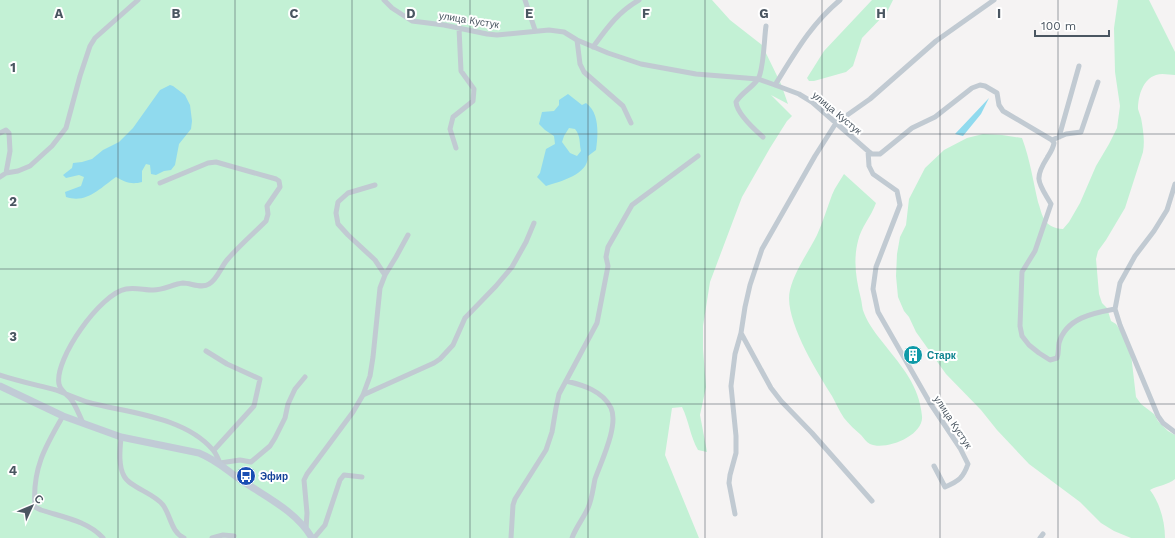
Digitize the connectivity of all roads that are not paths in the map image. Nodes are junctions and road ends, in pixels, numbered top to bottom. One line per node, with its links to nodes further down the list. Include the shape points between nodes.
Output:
1 (138, 0): 25 (street, via 95,38 90,46 66,128 52,146 30,166)
2 (384, 0): 8 (street, улица Кустук, via 412,21)
3 (525, 0): 9 (street)
4 (639, 0): 11 (street, via 628,6 612,21)
5 (840, 0): 15 (street, via 812,28)
6 (994, 0): 17 (street, via 936,40 870,98)
7 (766, 26): 13 (street)
8 (459, 28): 9 (street, улица Кустук, via 497,35); 22 (street, via 461,71 474,89 473,101 453,116 450,129)
9 (535, 30): 10 (street, улица Кустук, via 564,32)
10 (577, 40): 11 (street, улица Кустук); 16 (street, via 580,64 584,72 623,106)
11 (593, 47): 13 (street, улица Кустук, via 641,64 696,74)
12 (1079, 66): 20 (street)
13 (758, 79): 15 (street, улица Кустук); 19 (street, via 740,96 736,106)
14 (1098, 82): 20 (street, via 1081,132)
15 (775, 84): 17 (street, улица Кустук, via 812,102)
16 (631, 123)
17 (836, 123): 23 (street, улица Кустук); 34 (street, via 762,249 750,285)
18 (0, 133): 25 (street, via 6,130 9,134 10,151)
19 (763, 137)
20 (1059, 137): 21 (street)
21 (1052, 140): 23 (street, via 1003,111 997,93 991,88 980,86 972,88 936,117 912,128 880,154); 33 (street, via 1054,146 1040,169 1038,180 1051,204 1035,251 1022,272 1022,336 1039,354 1050,360 1057,358 1065,330 1077,320)
22 (456, 148)
23 (868, 151): 48 (street, улица Кустук, via 869,166 873,174 897,191 900,205 876,267 873,290 878,312 968,464 959,481 945,488)
24 (698, 156): 38 (street, via 632,205 621,223 608,247 608,266 597,323)
25 (6, 173): 26 (street)
26 (0, 177)
27 (160, 183): 40 (street, via 216,162 276,179 280,187 267,206 266,221 227,261 210,284 204,286 181,283 153,290 135,287 114,293 83,325 64,360 59,386)
28 (375, 184): 32 (street, via 348,193 338,202 336,213 338,224 375,260)
29 (1175, 184): 33 (street, via 1167,210 1135,256 1120,283)
30 (534, 223): 41 (street, via 512,266 464,318 453,345 440,359)
31 (408, 235): 32 (street)
32 (385, 275): 41 (street, via 379,296 371,370)
33 (1115, 309): 44 (street, via 1158,416)
34 (741, 333): 50 (street, via 781,402 812,432); 51 (street, via 735,354 731,386 736,447 729,483)
35 (206, 351): 46 (street, via 260,379 254,406)
36 (0, 375): 40 (street)
37 (305, 377): 47 (street, via 295,389 285,418 270,446 251,462 240,460)
38 (566, 381): 58 (street, via 559,394 546,450 515,499); 59 (street, via 594,390 609,404 613,415 609,439 590,502)
39 (0, 386): 42 (main road)
40 (66, 394): 43 (street); 46 (street, via 171,423 186,430)
41 (363, 395): 52 (street, via 304,480)
42 (63, 416): 43 (main road); 54 (street, via 39,462 35,480 35,507 87,525)
43 (83, 423): 45 (main road)
44 (1175, 432)
45 (121, 437): 47 (main road, via 199,453); 55 (street, via 123,476 163,505 178,535)
46 (214, 450): 47 (street)
47 (220, 463): 52 (main road, via 287,510)
48 (934, 466)
49 (362, 477): 57 (street, via 344,475 340,480 326,525)
50 (872, 501)
51 (735, 514)
52 (306, 529): 57 (main road)
53 (234, 536): 56 (street)
54 (103, 538)
55 (184, 538)
56 (212, 538)
57 (313, 538)
58 (510, 538)
59 (572, 538)

